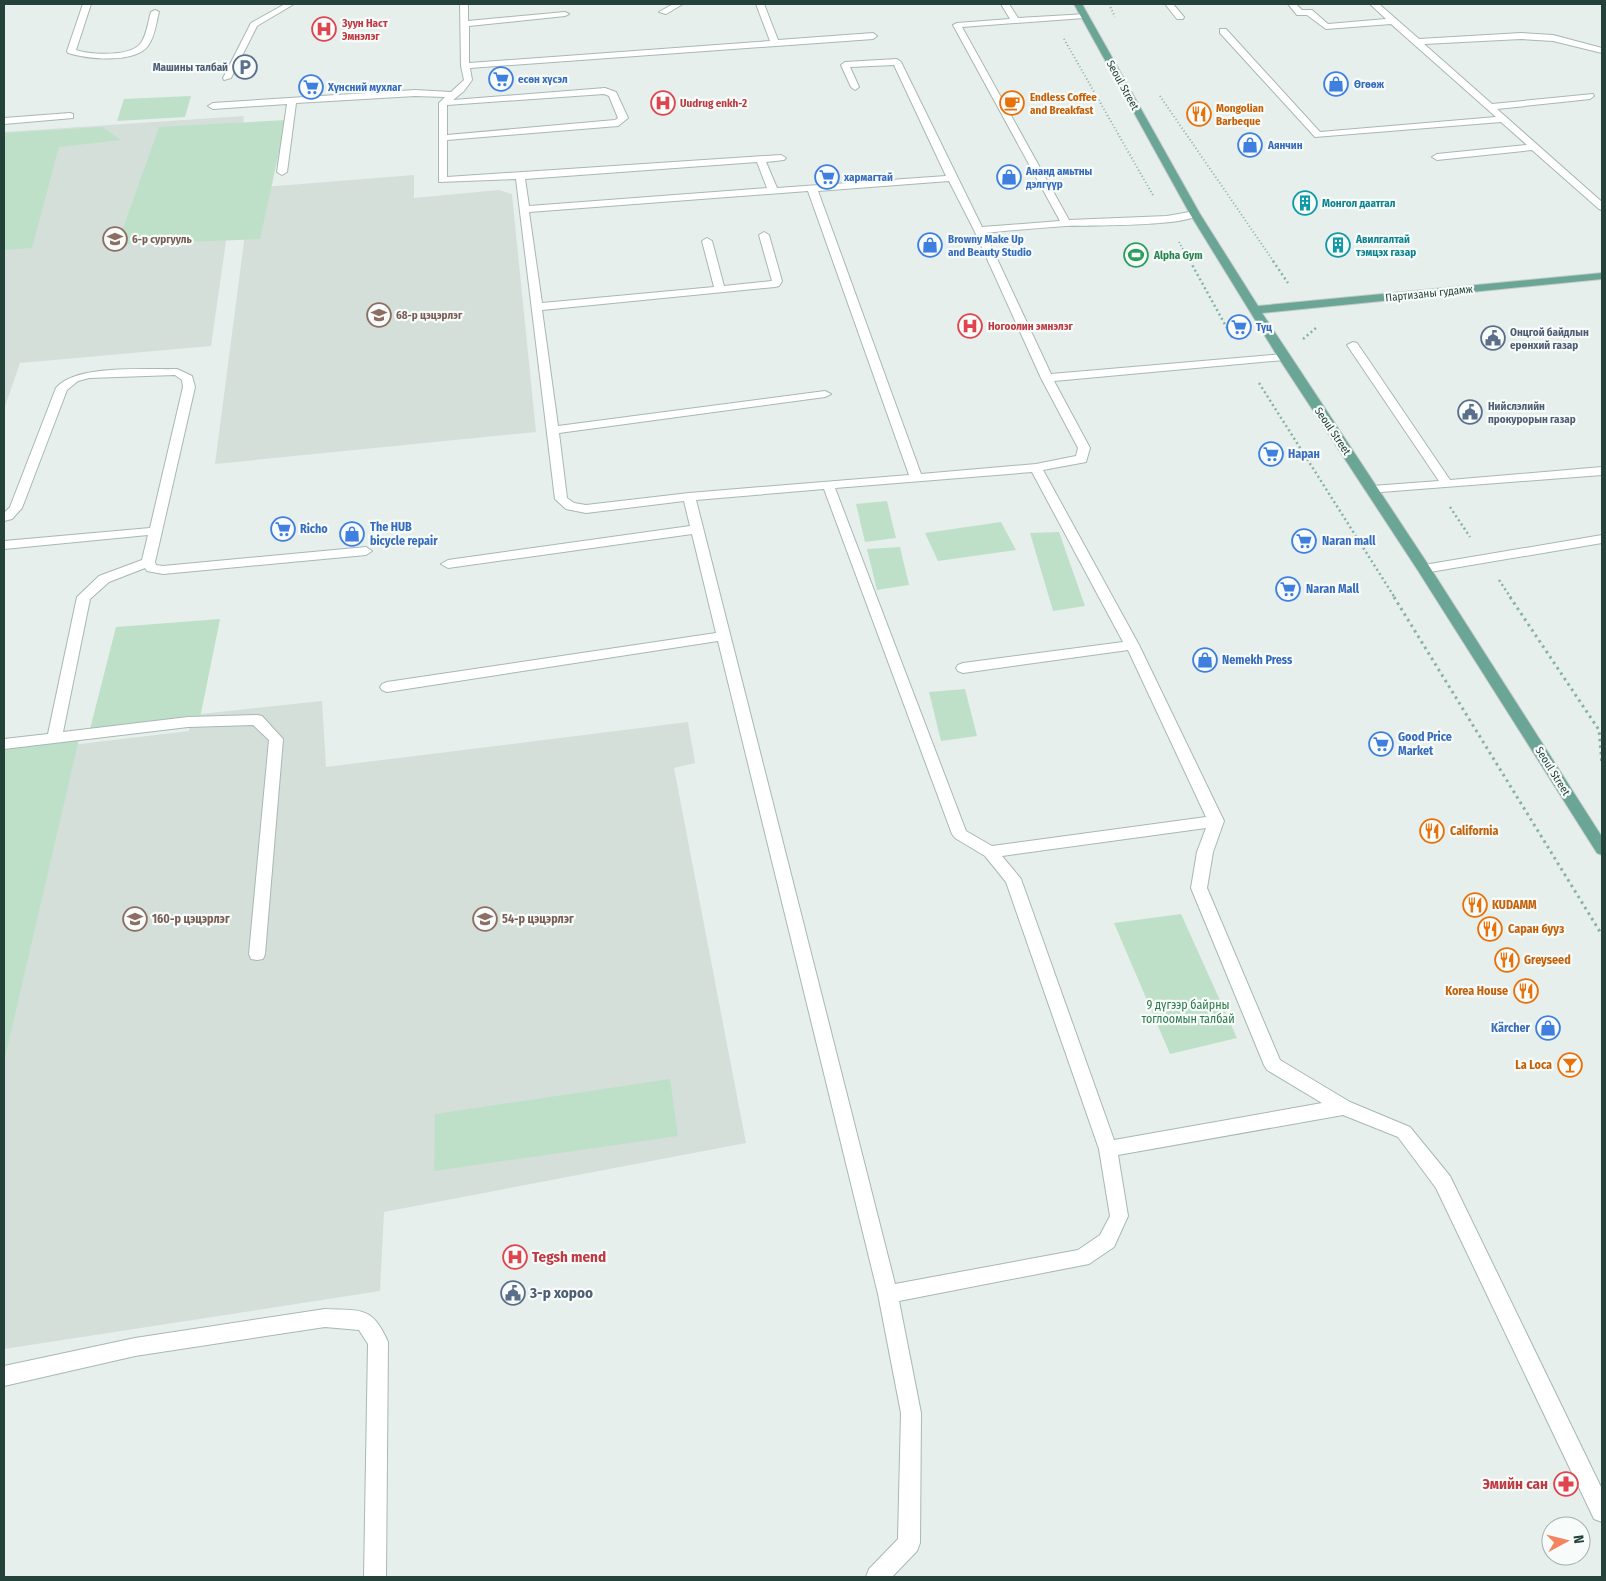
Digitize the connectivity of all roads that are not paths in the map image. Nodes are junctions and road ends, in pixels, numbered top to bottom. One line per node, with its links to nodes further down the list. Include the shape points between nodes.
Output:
1 (87, 4): 11 (street, via 71,51 88,56 137,51 145,44)
2 (290, 4): 25 (street, via 254,25)
3 (464, 4): 18 (street)
4 (679, 4): 12 (street)
5 (760, 4): 22 (street)
6 (1005, 4): 16 (street)
7 (1078, 4): 14 (main road, Seoul Street)
8 (1169, 4): 15 (street)
9 (1292, 4): 17 (street, via 1300,13 1310,12 1326,27)
10 (1374, 4): 17 (street)
11 (155, 12)
12 (663, 12)
13 (565, 14): 18 (street)
14 (1084, 16): 16 (street); 48 (main road, Seoul Street)
15 (1180, 17)
16 (1016, 21): 49 (street, via 957,25)
17 (1394, 21): 21 (street)
18 (464, 24): 24 (street)
19 (1223, 31): 34 (street, via 1318,135)
20 (873, 36): 22 (street)
21 (1418, 42): 23 (street, via 1521,36 1553,38); 32 (street)
22 (775, 43): 24 (street)
23 (1602, 50)
24 (465, 66): 27 (street, via 468,80)
25 (227, 78)
26 (855, 87): 43 (street, via 845,65 897,62)
27 (454, 95): 29 (street, via 415,93); 30 (street)
28 (1590, 96): 32 (street)
29 (292, 101): 31 (street); 41 (street)
30 (443, 103): 36 (street); 36 (street, via 605,91 613,94 623,118 618,122)
31 (213, 106)
32 (1490, 107): 34 (street)
33 (70, 116): 35 (street)
34 (1504, 119): 37 (street)
35 (4, 121)
36 (443, 138): 42 (street, via 442,180)
37 (1534, 147): 38 (street); 46 (street)
38 (1437, 156)
39 (781, 158): 40 (street)
40 (761, 160): 42 (street); 45 (street)
41 (282, 172)
42 (520, 176): 47 (street)
43 (952, 178): 44 (street); 50 (street)
44 (812, 188): 45 (street); 64 (street)
45 (773, 191): 47 (street)
46 (1602, 207)
47 (525, 209): 55 (street)
48 (1195, 214): 49 (street); 56 (main road, Seoul Street)
49 (1066, 223): 50 (street)
50 (979, 230): 59 (street)
51 (764, 235): 54 (street, via 777,281 775,284)
52 (708, 240): 54 (street)
53 (1602, 276): 56 (main road, Партизаны гудамж)
54 (720, 290): 55 (street)
55 (537, 308): 61 (street)
56 (1255, 310): 58 (main road, Seoul Street)
57 (1353, 345): 65 (street)
58 (1284, 357): 59 (street); 67 (main road, Seoul Street)
59 (1047, 378): 62 (street, via 1084,448 1082,459)
60 (825, 394): 61 (street)
61 (552, 430): 68 (street, via 561,499 570,506 586,509)
62 (1036, 468): 64 (street); 79 (street)
63 (1602, 472): 65 (street)
64 (916, 478): 66 (street)
65 (1447, 484): 67 (street)
66 (828, 485): 68 (street); 86 (street, via 960,834)
67 (1372, 490): 77 (main road, Seoul Street)
68 (689, 498): 70 (street)
69 (4, 517): 71 (street, via 16,508 62,388 74,379 88,375 177,372 188,378 189,387)
70 (698, 529): 76 (street); 78 (street)
71 (154, 531): 73 (street); 75 (street)
72 (1602, 539): 77 (street)
73 (4, 545)
74 (366, 550): 75 (street, via 163,570 152,568)
75 (148, 562): 82 (street, via 104,579 84,597)
76 (448, 564)
77 (1424, 569): 85 (main road, Seoul Street)
78 (724, 636): 81 (street); 90 (street)
79 (1132, 645): 80 (street); 84 (street)
80 (963, 668)
81 (387, 686)
82 (54, 738): 83 (street); 87 (street, via 188,722 257,720 276,739)
83 (4, 744)
84 (1216, 821): 86 (street); 88 (street, via 1205,852 1199,888 1273,1066)
85 (1602, 849)
86 (990, 852): 89 (street, via 1013,879)
87 (257, 954)
88 (1344, 1107): 89 (street); 92 (street, via 1404,1132 1443,1182)
89 (1108, 1149): 90 (street, via 1119,1216 1107,1241 1082,1258)
90 (888, 1294): 94 (street, via 911,1414 909,1543)
91 (4, 1376): 93 (street, via 135,1346 325,1318 364,1321 378,1342)
92 (1602, 1511)
93 (375, 1577)
94 (876, 1577)

